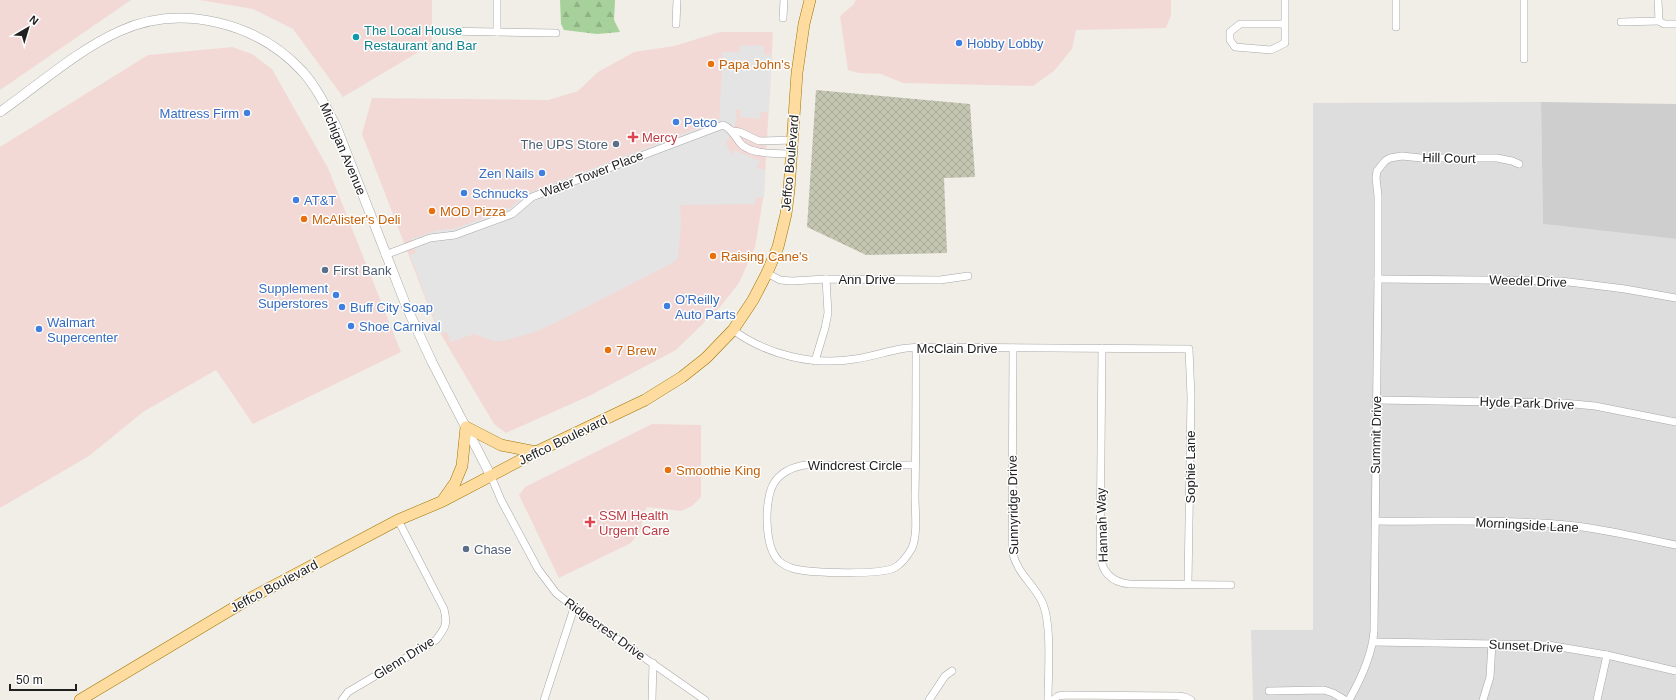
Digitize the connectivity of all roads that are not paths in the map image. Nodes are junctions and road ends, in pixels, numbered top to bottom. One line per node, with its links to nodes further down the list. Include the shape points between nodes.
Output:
1 (497, 0): 17 (street)
2 (677, 0): 12 (street)
3 (784, 0): 9 (street)
4 (810, 0): 22 (main road, Jeffco Boulevard, via 797,73)
5 (1285, 0): 13 (street)
6 (1396, 0): 15 (street)
7 (1524, 0): 19 (street)
8 (1658, 0): 10 (street)
9 (783, 18)
10 (1659, 21): 11 (street); 14 (street, via 1664,24)
11 (1621, 22)
12 (676, 24)
13 (1285, 24): 13 (street, via 1240,24 1230,32 1230,40 1235,47 1271,50 1285,43)
14 (1676, 24)
15 (1396, 27)
16 (444, 31): 17 (street)
17 (497, 32): 18 (street)
18 (556, 33)
19 (1524, 59)
20 (0, 112): 26 (street, Michigan Avenue, via 87,49 131,27 163,20 191,18 242,30 269,44 292,61 321,97 348,153)
21 (733, 131): 22 (street, Water Tower Place, via 759,141); 23 (street, via 743,145 751,150); 26 (street, Water Tower Place, via 723,125 532,197 512,214 455,235 430,238)
22 (792, 140): 23 (main road, Jeffco Boulevard)
23 (791, 154): 27 (main road, Jeffco Boulevard, via 786,214 778,247)
24 (1519, 164): 25 (street, Hill Court, via 1497,158 1402,156 1390,158)
25 (1381, 165): 30 (street, Summit Drive, via 1376,178)
26 (385, 255): 40 (street, Michigan Avenue, via 432,362)
27 (767, 273): 29 (street, Ann Drive, via 786,281); 32 (main road, Jeffco Boulevard)
28 (968, 276): 29 (street, Ann Drive, via 940,280)
29 (826, 279): 37 (street, via 828,313)
30 (1378, 279): 31 (street, Weedel Drive, via 1561,282); 38 (street, Summit Drive)
31 (1676, 298)
32 (733, 330): 37 (street, McClain Drive, via 772,351); 41 (main road, Jeffco Boulevard, via 706,358 668,386 645,400)
33 (916, 348): 34 (street, McClain Drive); 37 (street, McClain Drive, via 855,359); 42 (street, Windcrest Circle)
34 (1013, 348): 35 (street, McClain Drive); 64 (street, Sunnyridge Drive, via 1012,551 1018,569 1045,610 1048,632)
35 (1102, 348): 36 (street, McClain Drive); 48 (street, Hannah Way, via 1101,564 1112,579 1121,583)
36 (1189, 349): 48 (street, Sophie Lane, via 1191,397)
37 (815, 361)
38 (1377, 400): 39 (street, Hyde Park Drive, via 1562,403 1595,406); 46 (street, Summit Drive)
39 (1676, 422)
40 (466, 427): 41 (main road, via 501,445); 43 (street, Michigan Avenue); 44 (main road, via 462,466)
41 (536, 452): 43 (main road, Jeffco Boulevard)
42 (916, 465): 42 (street, Windcrest Circle, via 805,465 788,470 775,482 769,495 768,538 779,561 792,569 808,571 875,572 894,568 901,563 912,546)
43 (491, 476): 44 (main road, Jeffco Boulevard); 50 (street, Ridgecrest Drive, via 501,500 544,578 556,593)
44 (443, 501): 45 (main road, Jeffco Boulevard)
45 (398, 520): 58 (main road, Jeffco Boulevard, via 247,600); 59 (street, Glenn Drive, via 444,609 447,621 436,640 348,692)
46 (1376, 521): 47 (street, Morningside Lane, via 1556,524); 51 (street, Summit Drive)
47 (1676, 545)
48 (1188, 584): 49 (street, Hannah Way)
49 (1231, 585)
50 (574, 608): 54 (street, Ridgecrest Drive); 60 (street)
51 (1372, 642): 52 (street, Sunset Drive); 68 (street, Summit Drive, via 1362,675)
52 (1492, 643): 53 (street, Sunset Drive, via 1548,645); 69 (street, via 1490,677)
53 (1607, 655): 56 (street, Sunset Drive); 70 (street)
54 (653, 663): 61 (street); 62 (street, Ridgecrest Drive)
55 (952, 670): 63 (street)
56 (1676, 671)
57 (1269, 691): 67 (street, via 1324,690)
58 (80, 700)
59 (342, 700)
60 (544, 700)
61 (652, 700)
62 (705, 700)
63 (928, 700)
64 (1048, 700)
65 (1053, 700): 66 (street, via 1064,695 1178,696)
66 (1191, 700)
67 (1345, 700)
68 (1349, 700)
69 (1483, 700)
70 (1597, 700)

